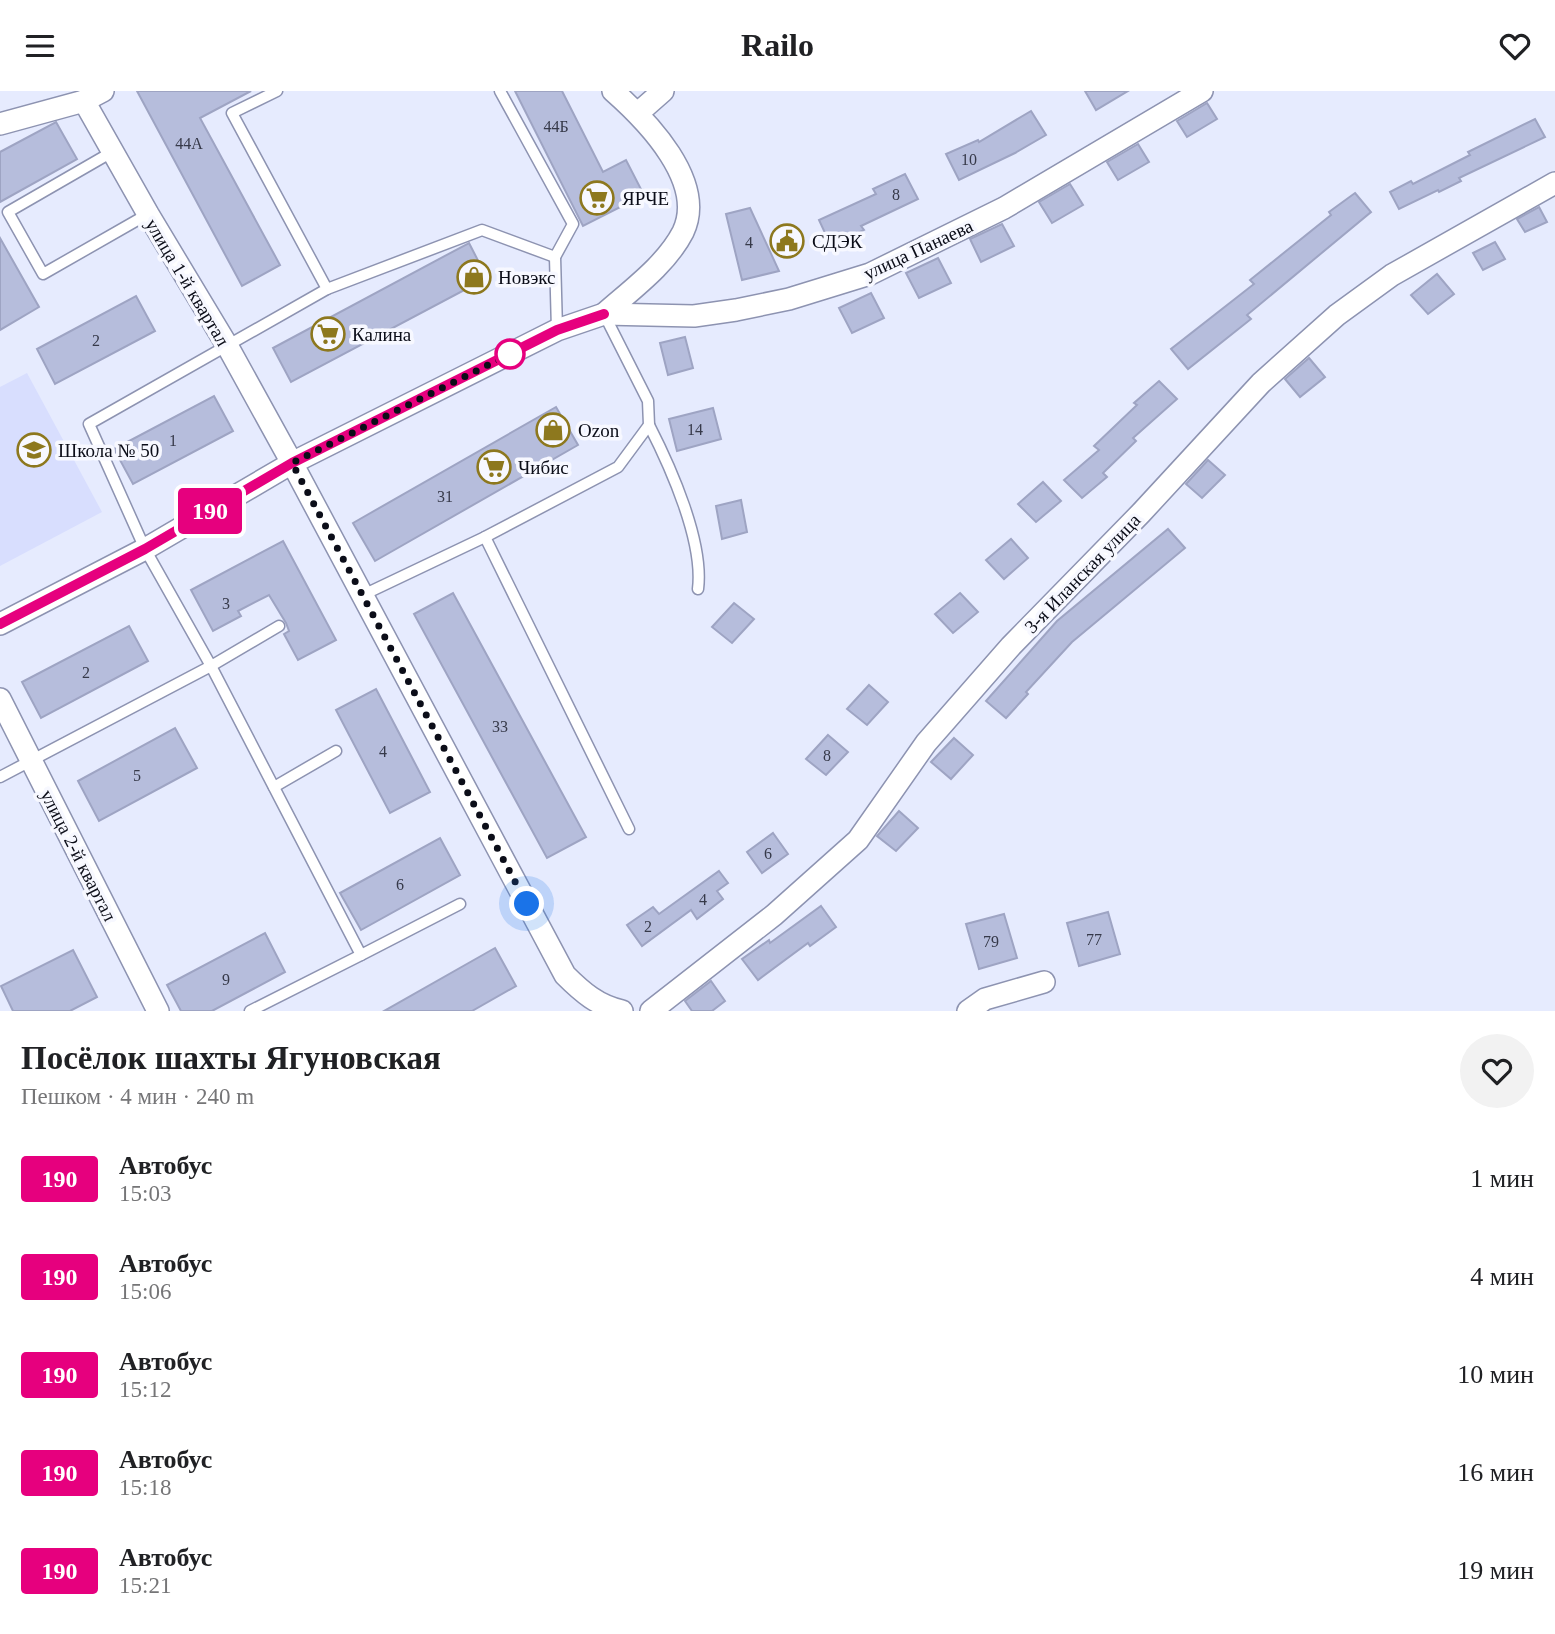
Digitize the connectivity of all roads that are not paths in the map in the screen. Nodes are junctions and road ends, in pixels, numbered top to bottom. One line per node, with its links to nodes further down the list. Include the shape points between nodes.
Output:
1 (277, 91): 13 (lane, via 232,113)
2 (500, 91): 12 (lane, via 573,224)
3 (613, 91): 7 (street)
4 (663, 91): 7 (street)
5 (1202, 91): 14 (street, улица Панаева, via 1004,208 870,274 736,310 694,316)
6 (93, 96): 8 (street); 9 (street, улица 1-й квартал)
7 (638, 113): 14 (street, via 685,184 688,219 664,259)
8 (0, 124)
9 (113, 152): 11 (street, улица 1-й квартал); 11 (lane, via 8,212 13,223 43,274)
10 (1555, 183): 38 (street, 3-я Иланская улица, via 1392,275 1337,315 1261,383 1010,646 926,743 858,840 774,915)
11 (148, 214): 16 (street, улица 1-й квартал)
12 (555, 257): 13 (lane, via 482,230); 15 (lane)
13 (327, 289): 16 (lane)
14 (604, 314): 15 (street); 17 (lane, via 648,401)
15 (557, 330): 18 (street)
16 (228, 347): 18 (street, улица 1-й квартал); 20 (lane, via 89,424)
17 (649, 425): 19 (lane, via 618,467); 21 (lane, via 666,458 696,546)
18 (292, 463): 20 (street); 22 (street)
19 (485, 537): 22 (lane); 31 (lane)
20 (145, 549): 23 (street); 25 (lane)
21 (698, 589)
22 (363, 595): 35 (street, via 565,975 586,995)
23 (0, 624)
24 (279, 627): 25 (lane)
25 (211, 666): 28 (lane); 30 (lane)
26 (0, 699): 28 (street, улица 2-й квартал)
27 (336, 751): 30 (lane)
28 (31, 761): 29 (lane); 36 (street, улица 2-й квартал)
29 (0, 777)
30 (274, 787): 33 (lane)
31 (629, 829)
32 (460, 904): 33 (lane)
33 (361, 955): 37 (lane)
34 (1044, 982): 39 (street, via 985,999)
35 (614, 1010)
36 (158, 1011)
37 (250, 1011)
38 (651, 1011)
39 (968, 1011)

